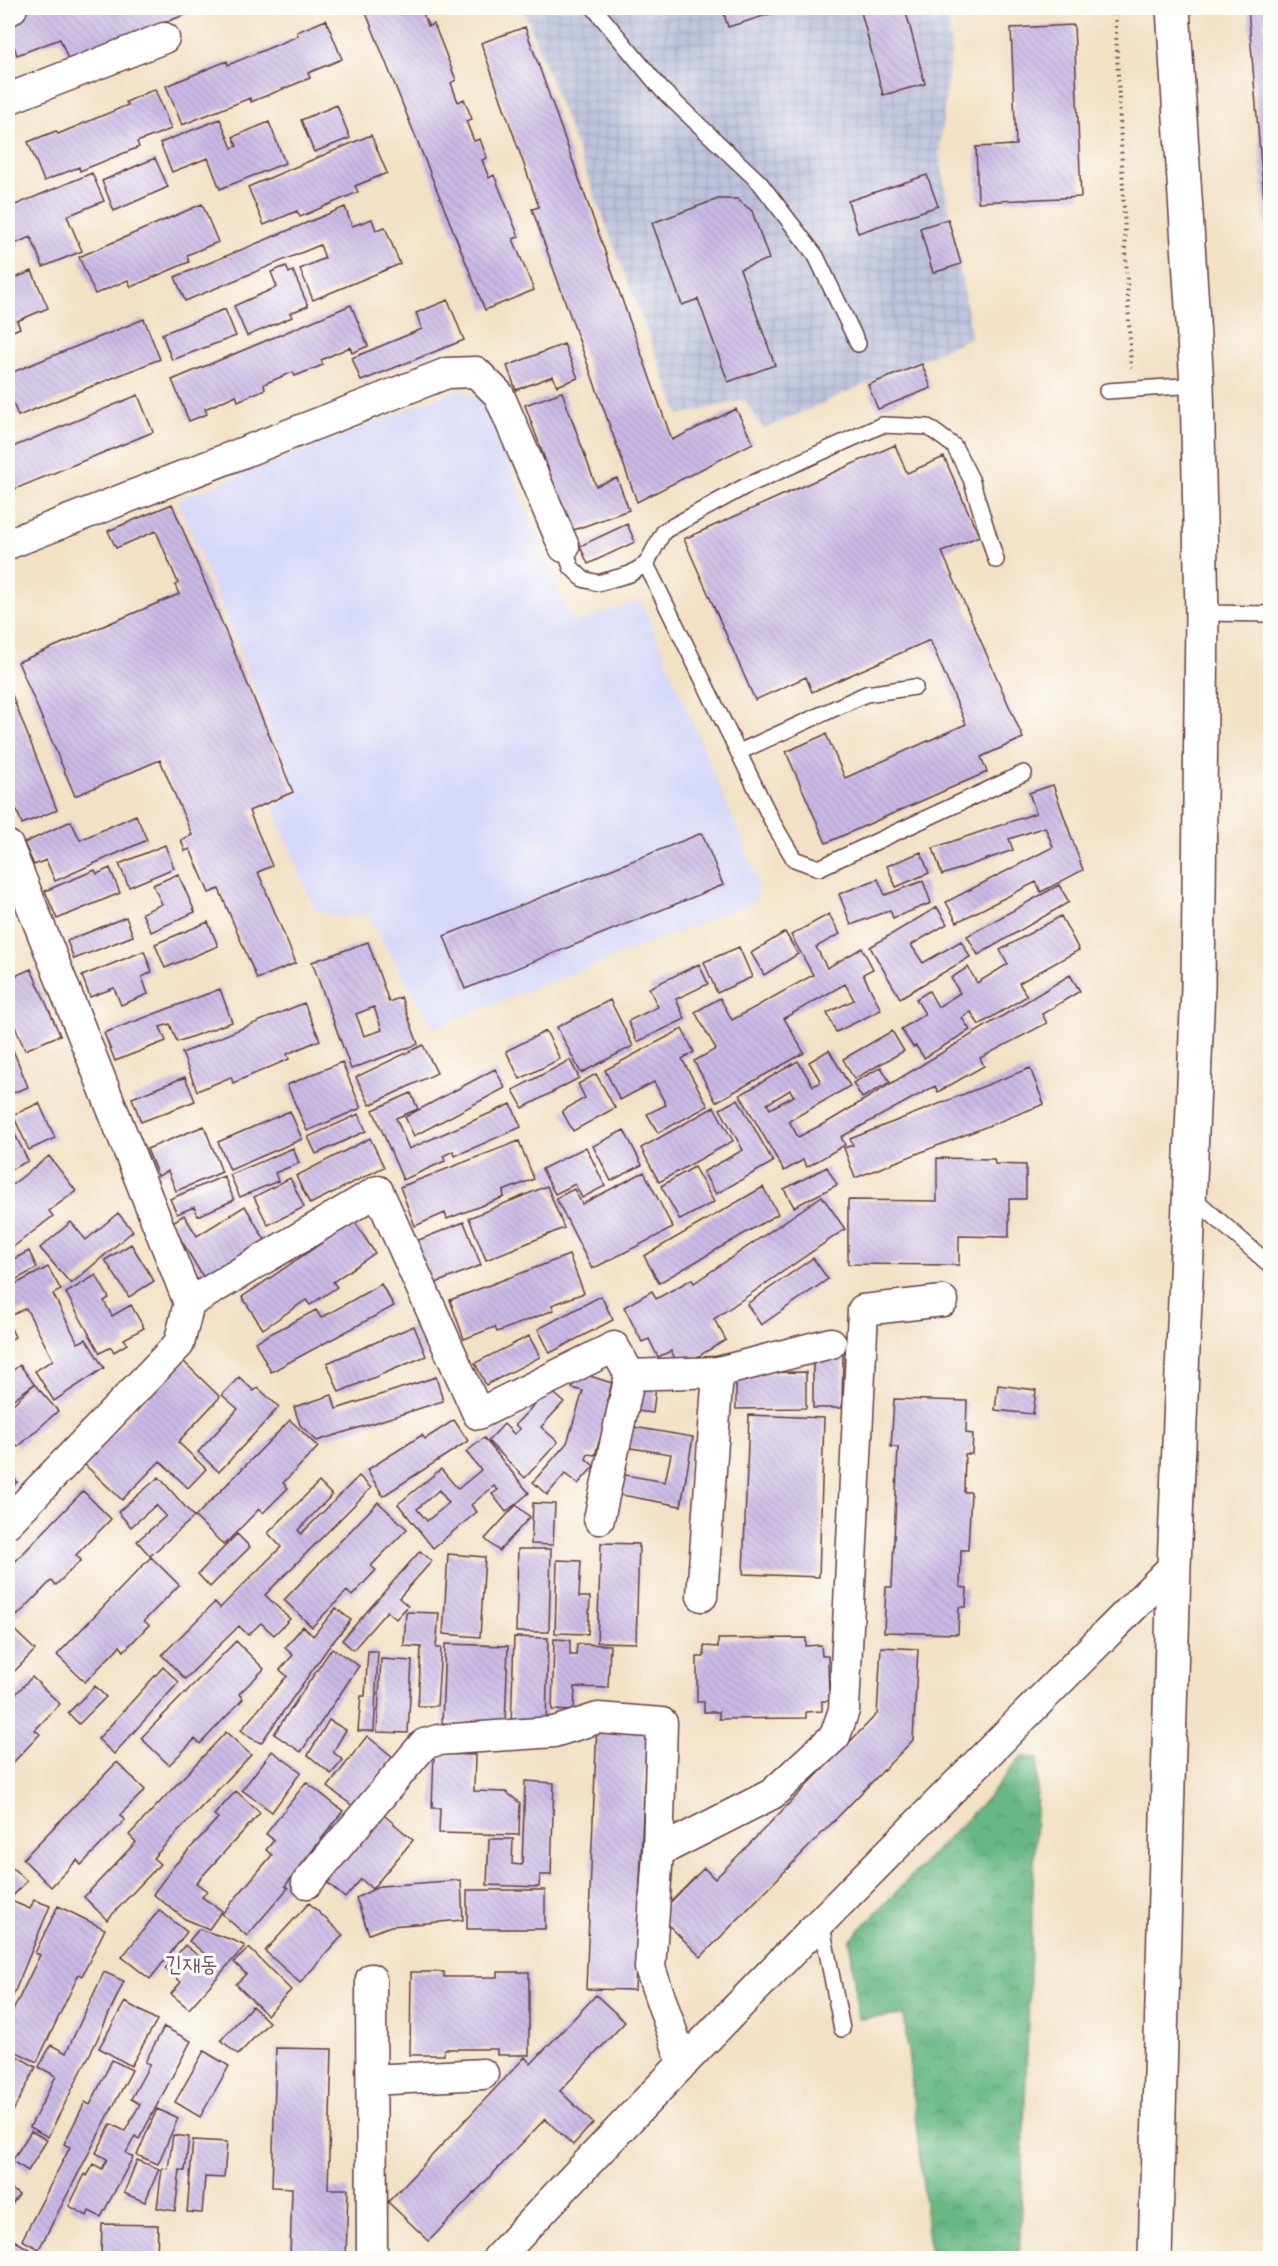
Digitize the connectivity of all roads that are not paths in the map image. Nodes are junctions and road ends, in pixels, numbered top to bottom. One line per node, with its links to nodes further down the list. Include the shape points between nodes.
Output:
1 (12, 8): 4 (street)
2 (594, 8): 7 (lane, via 662,90 760,183 816,256)
3 (1173, 8): 8 (main road)
4 (8, 11)
5 (164, 38): 6 (street)
6 (8, 99)
7 (858, 344)
8 (1197, 385): 9 (lane); 14 (main road)
9 (1107, 392)
10 (8, 544): 11 (street, via 447,373 476,372 499,395)
11 (564, 547): 13 (lane, via 571,567 584,579 598,583 630,574)
12 (996, 560): 13 (lane, via 974,487 954,446 928,427 882,425 744,487 664,531)
13 (646, 564): 17 (lane)
14 (1202, 613): 15 (lane); 20 (main road, via 1198,987)
15 (1270, 614)
16 (915, 687): 17 (lane, via 866,694)
17 (739, 752): 18 (lane, via 794,859 819,868)
18 (1024, 773)
19 (8, 847): 23 (street)
20 (1189, 1194): 21 (lane); 29 (main road)
21 (1270, 1265)
22 (943, 1301): 31 (street, via 864,1310 844,1710 835,1736 772,1794)
23 (189, 1303): 26 (street, via 378,1191 478,1414 614,1347); 28 (street, via 179,1344)
24 (831, 1342): 25 (street)
25 (718, 1372): 26 (street); 30 (street)
26 (630, 1375): 27 (street)
27 (599, 1519)
28 (8, 1522)
29 (1174, 1566): 33 (street); 41 (main road)
30 (702, 1596)
31 (658, 1852): 32 (street, via 662,1723 598,1718 554,1732 424,1744); 36 (street, via 650,1968)
32 (307, 1883)
33 (821, 1921): 35 (lane); 36 (street)
34 (371, 1979): 38 (street)
35 (842, 2029)
36 (683, 2064): 40 (street)
37 (483, 2074): 38 (street)
38 (372, 2080): 39 (street)
39 (372, 2259)
40 (498, 2259)
41 (1155, 2259)

